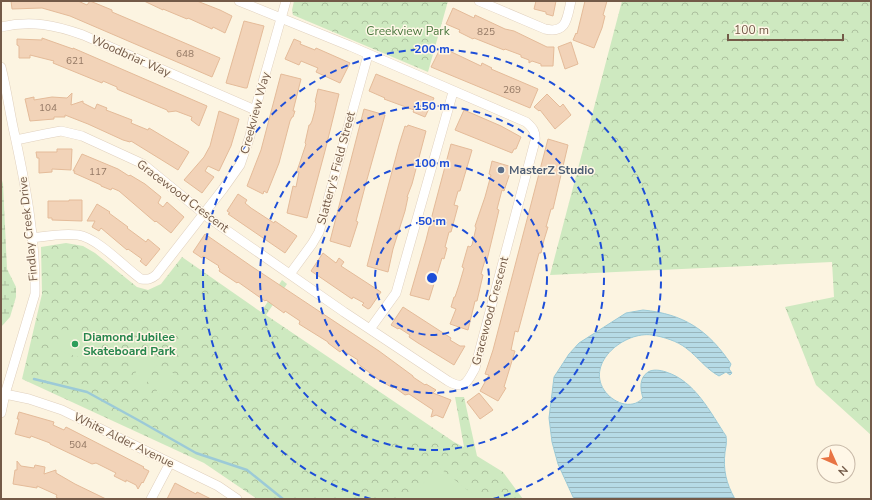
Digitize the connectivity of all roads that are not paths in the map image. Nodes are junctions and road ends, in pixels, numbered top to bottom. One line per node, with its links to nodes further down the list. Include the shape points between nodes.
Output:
1 (239, 1): 5 (street, Gracewood Crescent)
2 (286, 1): 5 (street, Creekview Way)
3 (479, 1): 4 (street, via 552,30 558,30 566,22)
4 (571, 1)
5 (281, 18): 7 (street, Gracewood Crescent); 10 (street, Creekview Way)
6 (1, 27): 10 (street, Woodbriar Way, via 27,24 65,29)
7 (368, 55): 9 (street, Gracewood Crescent); 14 (street, Slattery's Field Street, via 319,232)
8 (1, 67): 11 (street, Findlay Creek Drive)
9 (453, 92): 15 (street, via 396,293); 15 (street, Gracewood Crescent, via 526,122 536,134 475,368 469,380 459,386)
10 (255, 110): 12 (street, Creekview Way, via 250,136 240,165)
11 (16, 140): 12 (street, Gracewood Crescent, via 61,132 82,136 143,164); 13 (street, Findlay Creek Drive)
12 (204, 214): 13 (street, Creekview Way, via 156,275 147,280 134,274 100,246 80,235 61,234); 14 (street, Gracewood Crescent)
13 (32, 238): 16 (street, Findlay Creek Drive, via 35,294)
14 (290, 274): 15 (street, Gracewood Crescent)
15 (370, 329)
16 (5, 394): 17 (street, Findlay Creek Drive); 18 (street, White Alder Avenue, via 62,410)
17 (1, 413)
18 (170, 463): 19 (street); 20 (street, White Alder Avenue, via 218,486)
19 (151, 499)
20 (237, 499)

